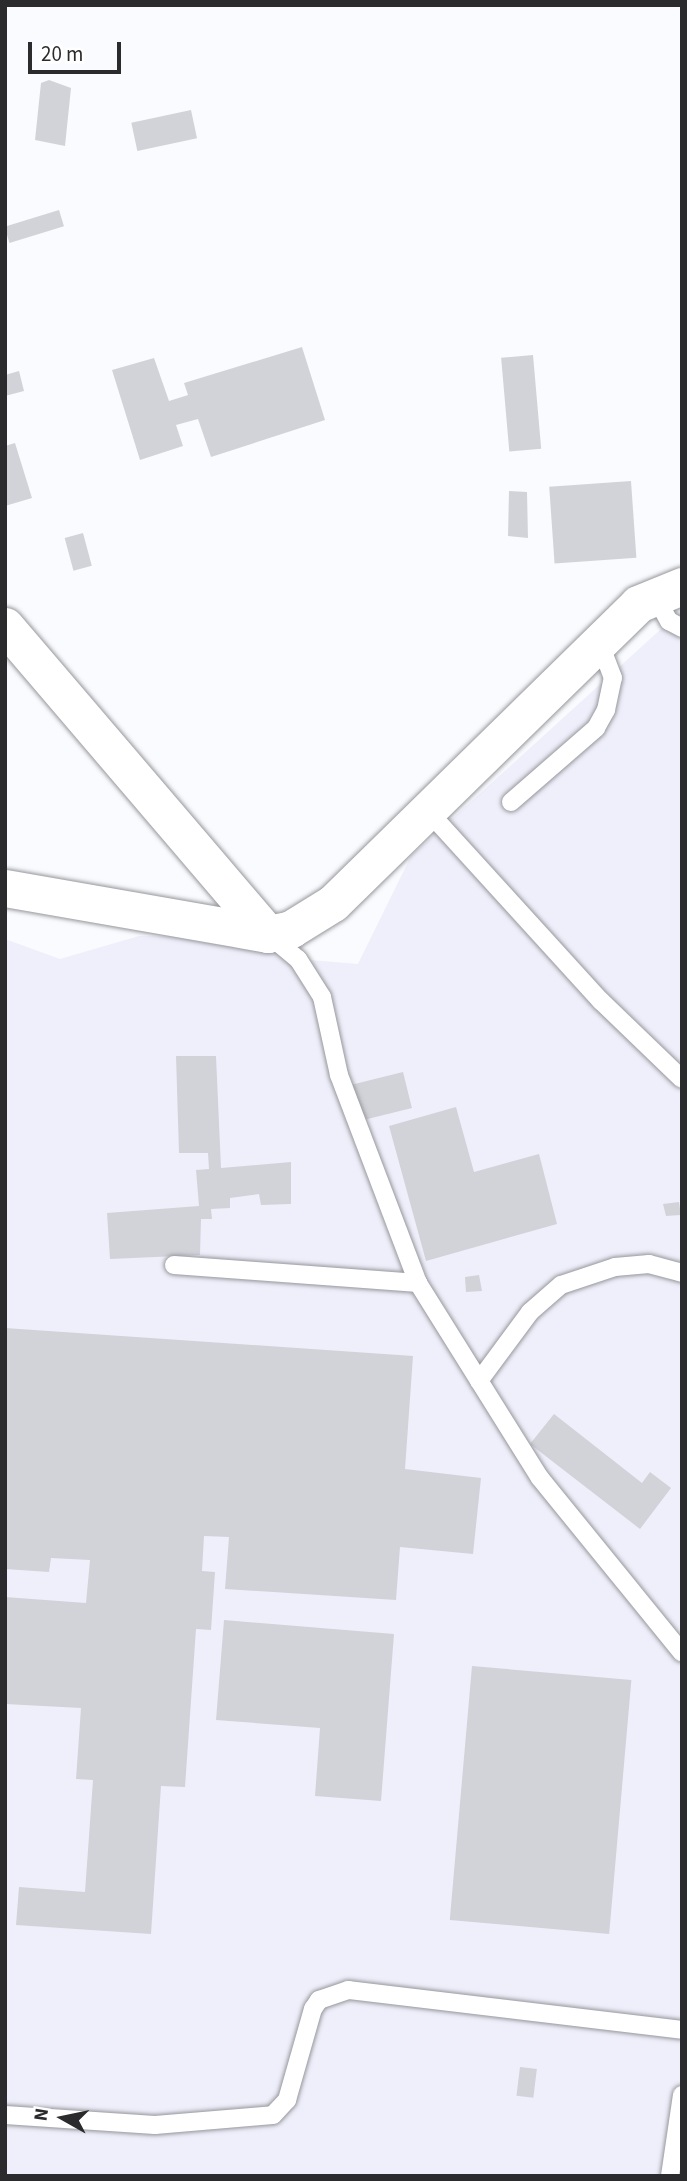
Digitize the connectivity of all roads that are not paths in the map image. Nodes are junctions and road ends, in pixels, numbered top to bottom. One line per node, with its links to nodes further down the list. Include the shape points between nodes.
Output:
1 (668, 591): 3 (lane, via 668,621); 4 (street)
2 (5, 626): 8 (street)
3 (682, 628)
4 (599, 642): 5 (lane, via 613,678 607,710 596,728); 6 (street)
5 (511, 803)
6 (427, 810): 8 (street, via 311,921); 9 (lane, via 601,1002)
7 (5, 888): 8 (street)
8 (268, 934): 12 (lane, via 298,959 321,997 340,1075)
9 (682, 1079)
10 (174, 1265): 12 (lane)
11 (682, 1273): 13 (lane, via 649,1264 615,1267 561,1285 530,1312)
12 (418, 1283): 13 (lane)
13 (479, 1381): 14 (lane, via 540,1478)
14 (682, 1653)
15 (682, 2030): 17 (lane, via 348,1990 319,2000 313,2009 287,2100 273,2115 155,2125)
16 (682, 2095): 18 (lane)
17 (5, 2115)
18 (670, 2176)

